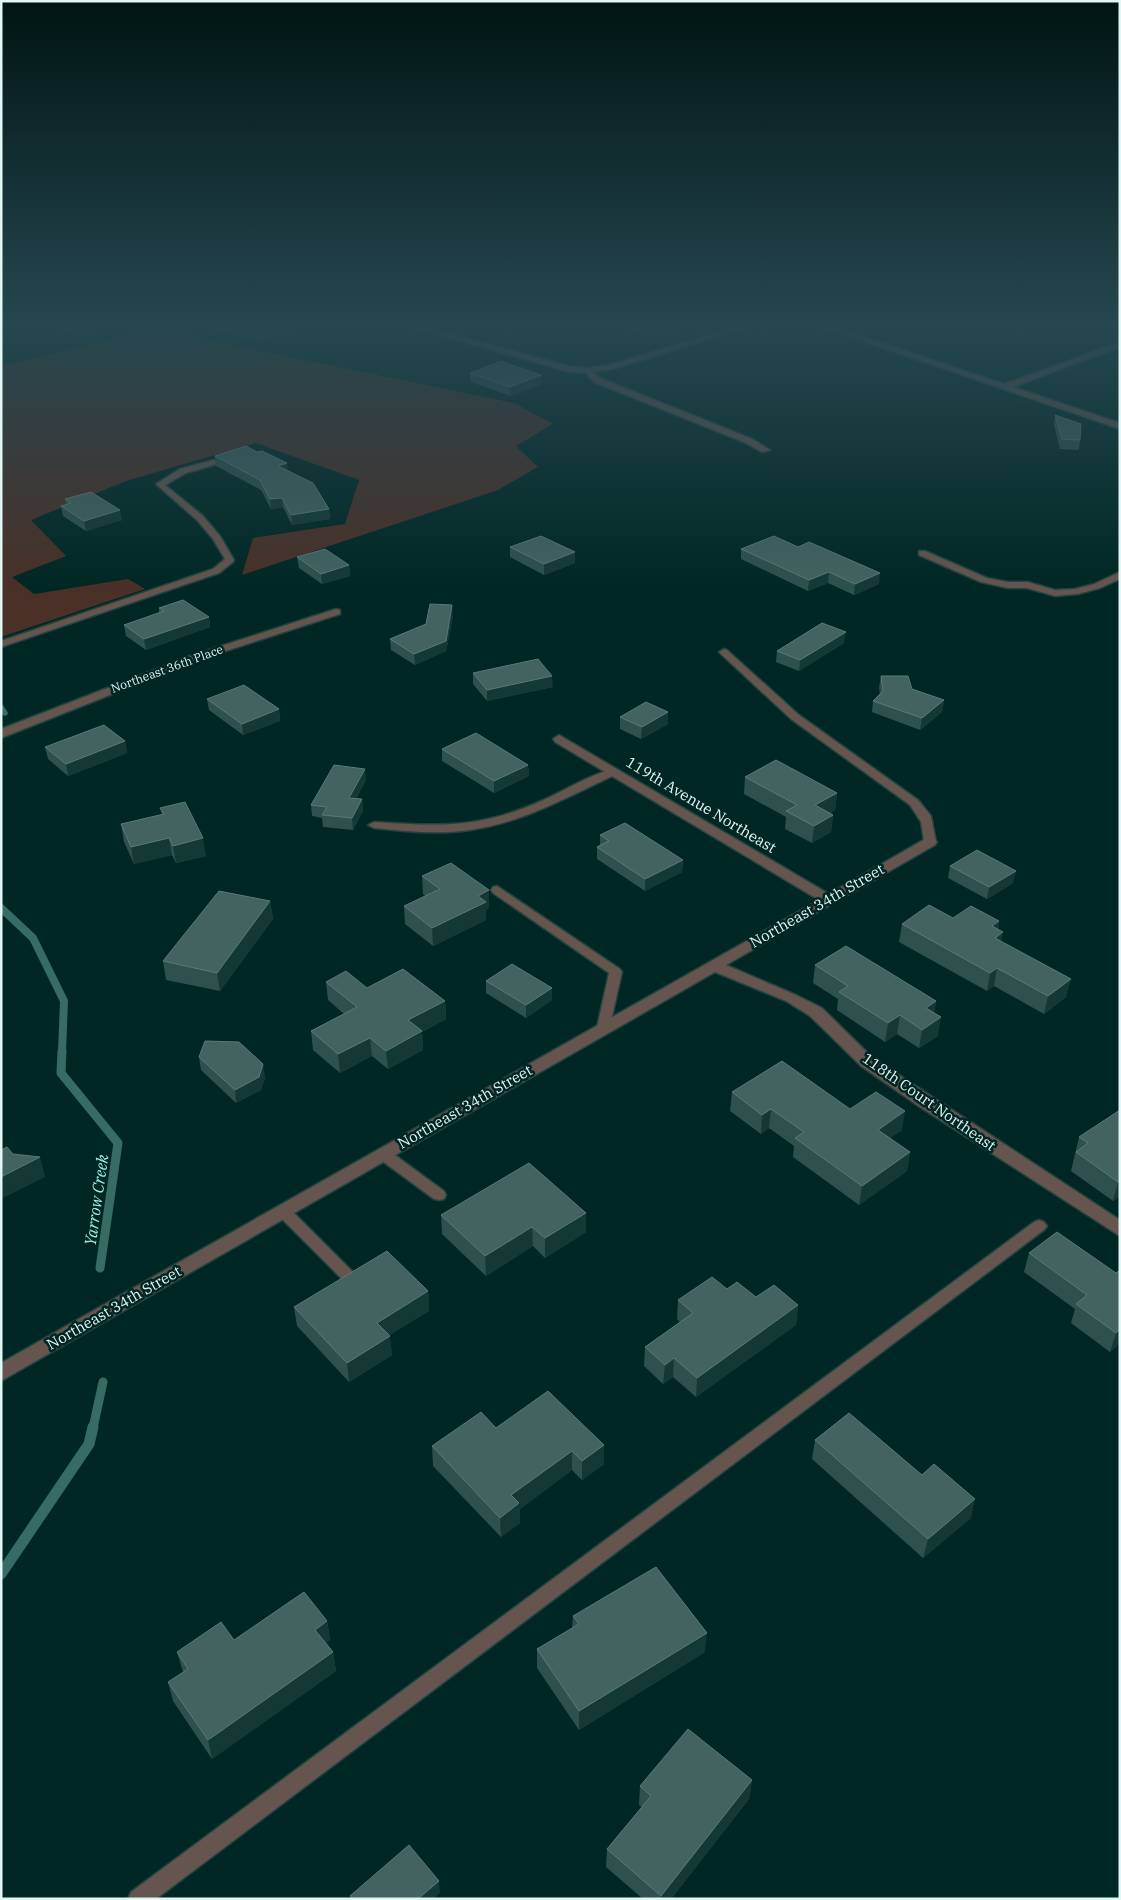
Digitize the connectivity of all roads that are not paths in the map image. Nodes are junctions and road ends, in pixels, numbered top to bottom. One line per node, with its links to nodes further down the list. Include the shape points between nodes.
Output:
1 (681, 414): 4 (street)
2 (1084, 414): 3 (street)
3 (1120, 426)
4 (765, 450)
5 (214, 462): 9 (lane, via 183,471 160,484 168,494 189,508 221,544 230,560 216,571)
6 (922, 553): 7 (lane, via 984,580 1008,586 1028,585 1055,593 1097,586)
7 (1120, 575)
8 (336, 612): 11 (street, Northeast 36th Place, via 197,657)
9 (1, 644)
10 (724, 652): 15 (lane, via 794,717 923,810)
11 (1, 734)
12 (558, 739): 13 (street, 119th Avenue Northeast)
13 (613, 772): 14 (lane, via 488,824 446,828); 17 (street, 119th Avenue Northeast)
14 (374, 825)
15 (930, 842): 17 (street, Northeast 34th Street)
16 (497, 890): 19 (lane, via 616,972)
17 (828, 899): 18 (street, Northeast 34th Street)
18 (712, 965): 19 (street, Northeast 34th Street); 24 (street, 118th Court Northeast, via 816,1012 867,1062)
19 (604, 1027): 20 (street, Northeast 34th Street)
20 (383, 1154): 21 (lane); 22 (street, Northeast 34th Street)
21 (439, 1195)
22 (283, 1211): 25 (lane); 26 (street, Northeast 34th Street)
23 (1039, 1226): 27 (lane)
24 (1120, 1229)
25 (352, 1280)
26 (1, 1373)
27 (138, 1899)

